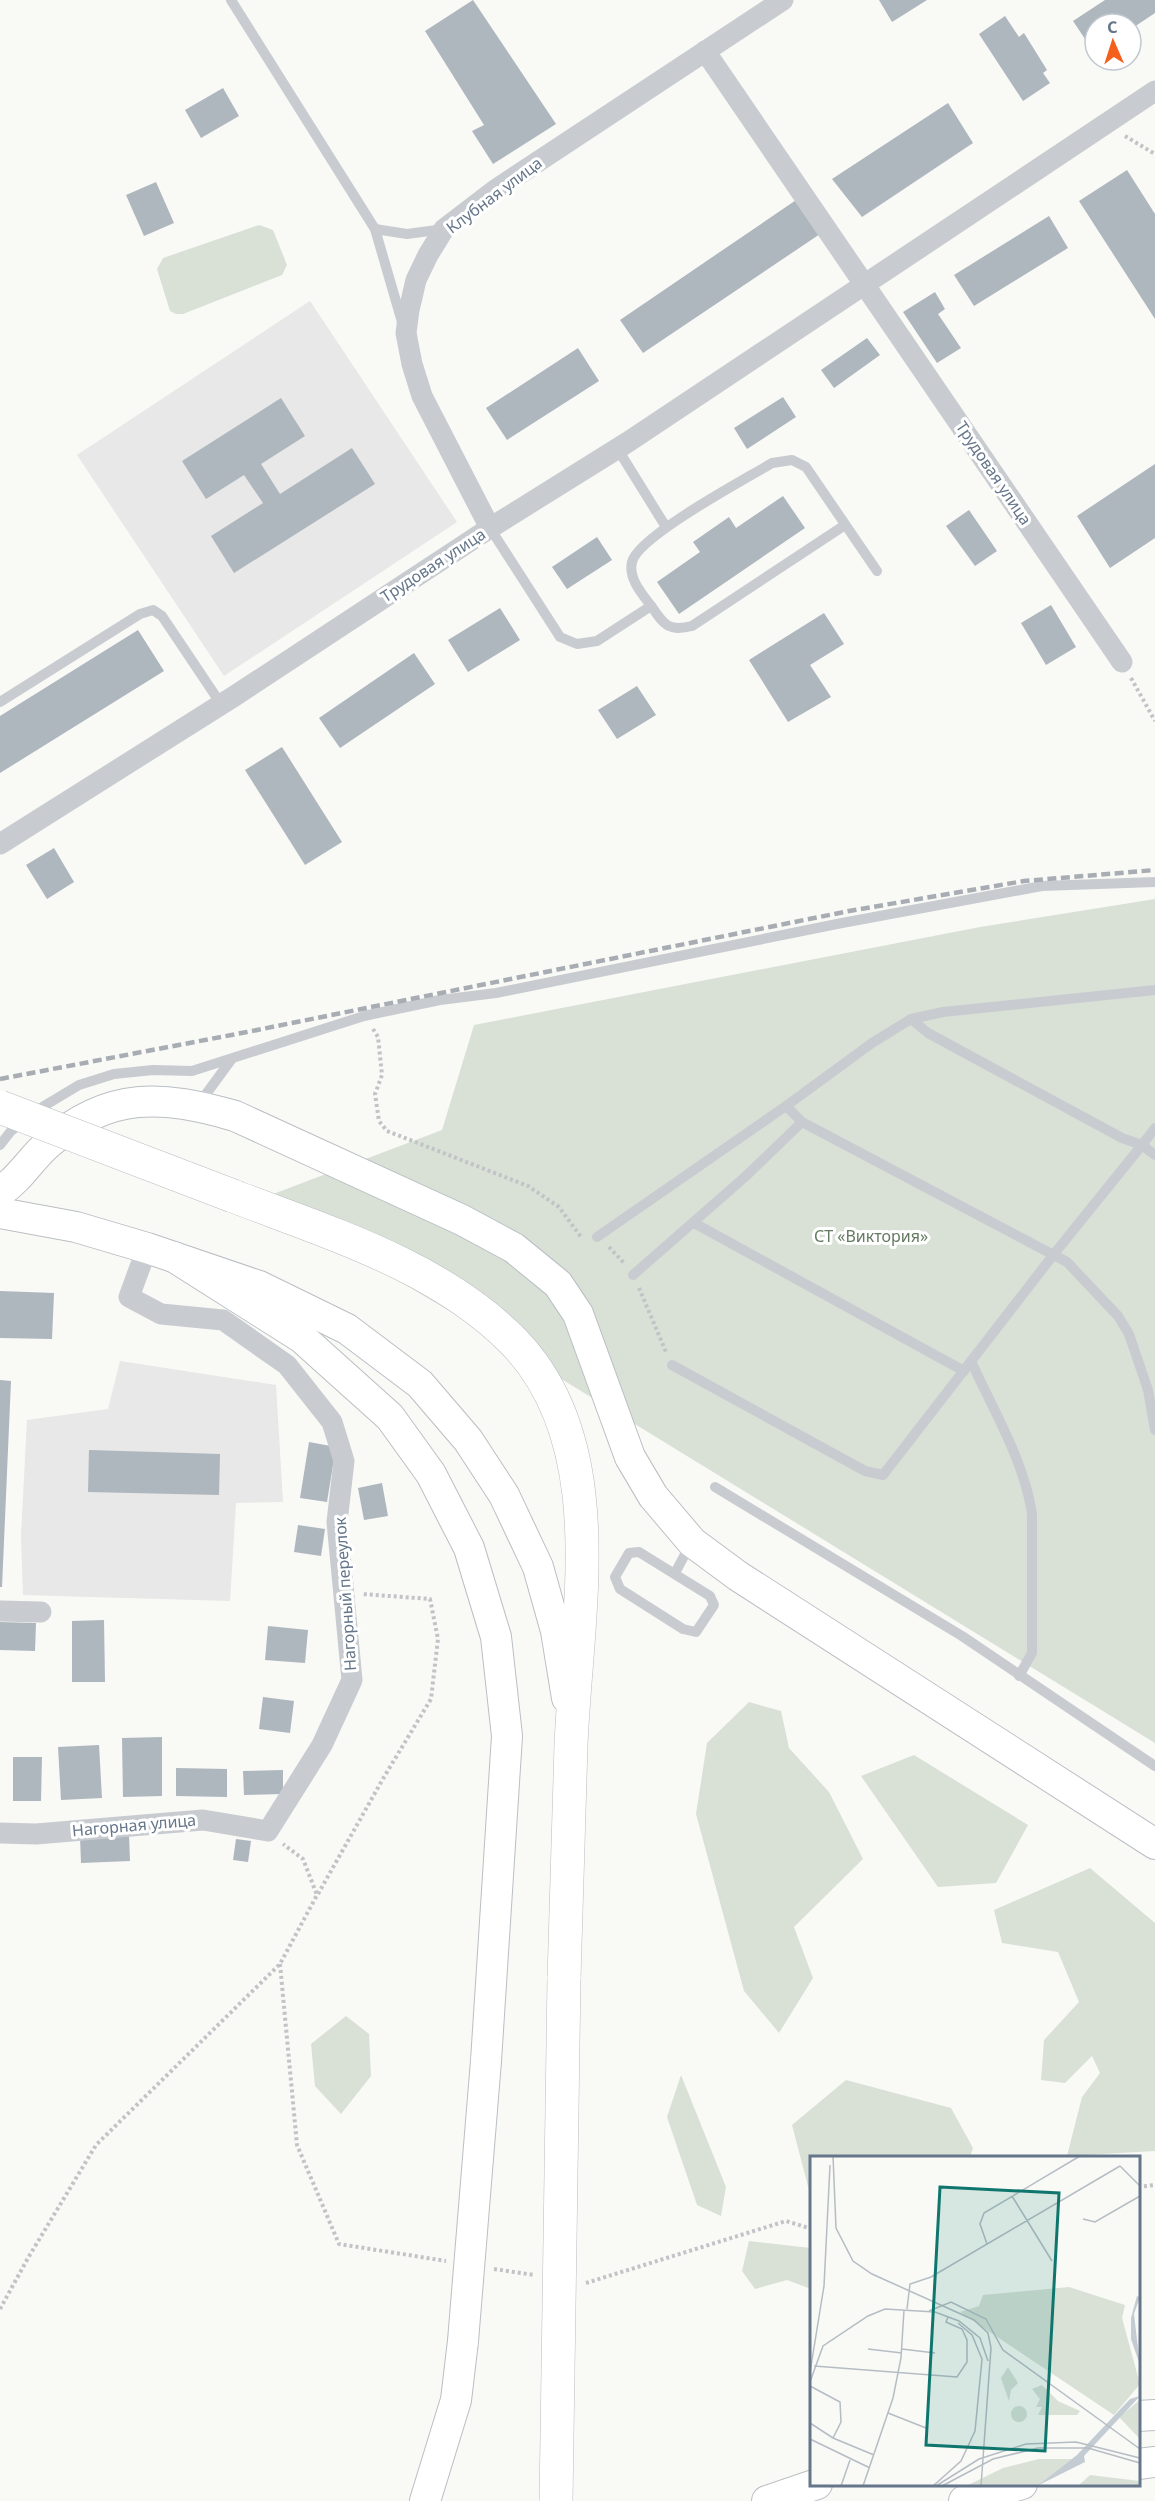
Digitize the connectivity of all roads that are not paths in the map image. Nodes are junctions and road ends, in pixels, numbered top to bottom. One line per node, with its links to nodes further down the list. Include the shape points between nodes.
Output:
1 (231, 0): 5 (lane)
2 (783, 0): 3 (street, Клубная улица)
3 (705, 51): 6 (street, Клубная улица, via 495,190); 7 (street)
4 (1155, 91): 7 (street, Трудовая улица)
5 (375, 229): 6 (lane, via 407,234); 8 (lane)
6 (444, 229): 8 (street, Клубная улица, via 416,280)
7 (865, 284): 9 (street, Трудовая улица); 15 (street, Трудовая улица)
8 (406, 333): 12 (street, Клубная улица, via 422,396)
9 (617, 448): 11 (lane); 12 (street, Трудовая улица)
10 (845, 525): 11 (lane, via 806,467 792,460 772,463); 13 (lane); 14 (lane, via 692,626 680,629 664,625)
11 (666, 527): 14 (lane, via 639,548 631,563 634,582)
12 (490, 528): 14 (lane, via 560,637 577,644 597,641); 17 (street, Трудовая улица)
13 (877, 572)
14 (651, 606)
15 (1122, 662)
16 (0, 702): 17 (lane, via 140,614 153,610 162,616)
17 (221, 704): 18 (street, Трудовая улица)
18 (0, 844)
19 (1155, 882): 22 (lane, via 1042,886 531,986 440,1000 364,1016)
20 (1155, 990): 21 (lane, via 943,1012)
21 (911, 1019): 24 (lane); 29 (lane, via 928,1033 1122,1138)
22 (231, 1060): 23 (lane); 28 (lane, via 192,1071 114,1074 80,1085 36,1112)
23 (198, 1106): 31 (street, via 167,1101 127,1102 90,1114 48,1144 16,1181); 43 (street, via 235,1116 462,1220 514,1248 558,1284 578,1314 630,1457 653,1496)
24 (786, 1106): 26 (lane); 34 (lane)
25 (0, 1107): 48 (main road, bridge, via 400,1264 465,1300 513,1342 548,1388 576,1476 582,1532)
26 (802, 1122): 33 (lane); 36 (lane)
27 (1155, 1128): 29 (lane)
28 (0, 1145)
29 (1142, 1145): 30 (lane); 36 (lane)
30 (1155, 1155)
31 (0, 1192)
32 (0, 1212): 35 (street, via 76,1227)
33 (694, 1223): 37 (lane); 40 (lane)
34 (597, 1237)
35 (160, 1252): 48 (street, via 259,1286 347,1329 420,1384 468,1440 504,1495 538,1567 562,1667); 50 (street, Нагорный переулок, via 129,1297 161,1314 223,1320 287,1365 332,1422 344,1461 337,1522 352,1680 322,1746); 59 (street, bridge, via 302,1338 390,1417 431,1474 469,1548 496,1637 507,1736 464,2341 456,2400)
36 (1054, 1254): 38 (lane); 41 (lane, via 1067,1262 1130,1334 1148,1389)
37 (633, 1275)
38 (971, 1361): 40 (lane); 47 (lane, via 1029,1494 1032,1653)
39 (672, 1365): 40 (lane, via 865,1471 883,1475)
40 (963, 1371)
41 (1155, 1430)
42 (715, 1487): 47 (lane, via 962,1636)
43 (692, 1542): 44 (lane); 52 (street, via 738,1576)
44 (675, 1573): 44 (lane, via 710,1596 714,1605 696,1632 683,1629 620,1589 615,1577 629,1553 639,1552)
45 (0, 1611): 46 (street)
46 (41, 1612)
47 (1019, 1676): 49 (lane)
48 (571, 1742): 60 (main road, bridge)
49 (1155, 1766)
50 (268, 1832): 51 (street, Нагорная улица, via 203,1820 36,1834)
51 (0, 1833)
52 (1155, 1844)
53 (1155, 2415): 54 (street)
54 (1140, 2416)
55 (1155, 2462): 56 (street)
56 (1140, 2464)
57 (811, 2486): 61 (street)
58 (1015, 2486): 62 (street)
59 (425, 2501)
60 (556, 2501)
61 (767, 2501)
62 (964, 2501)

